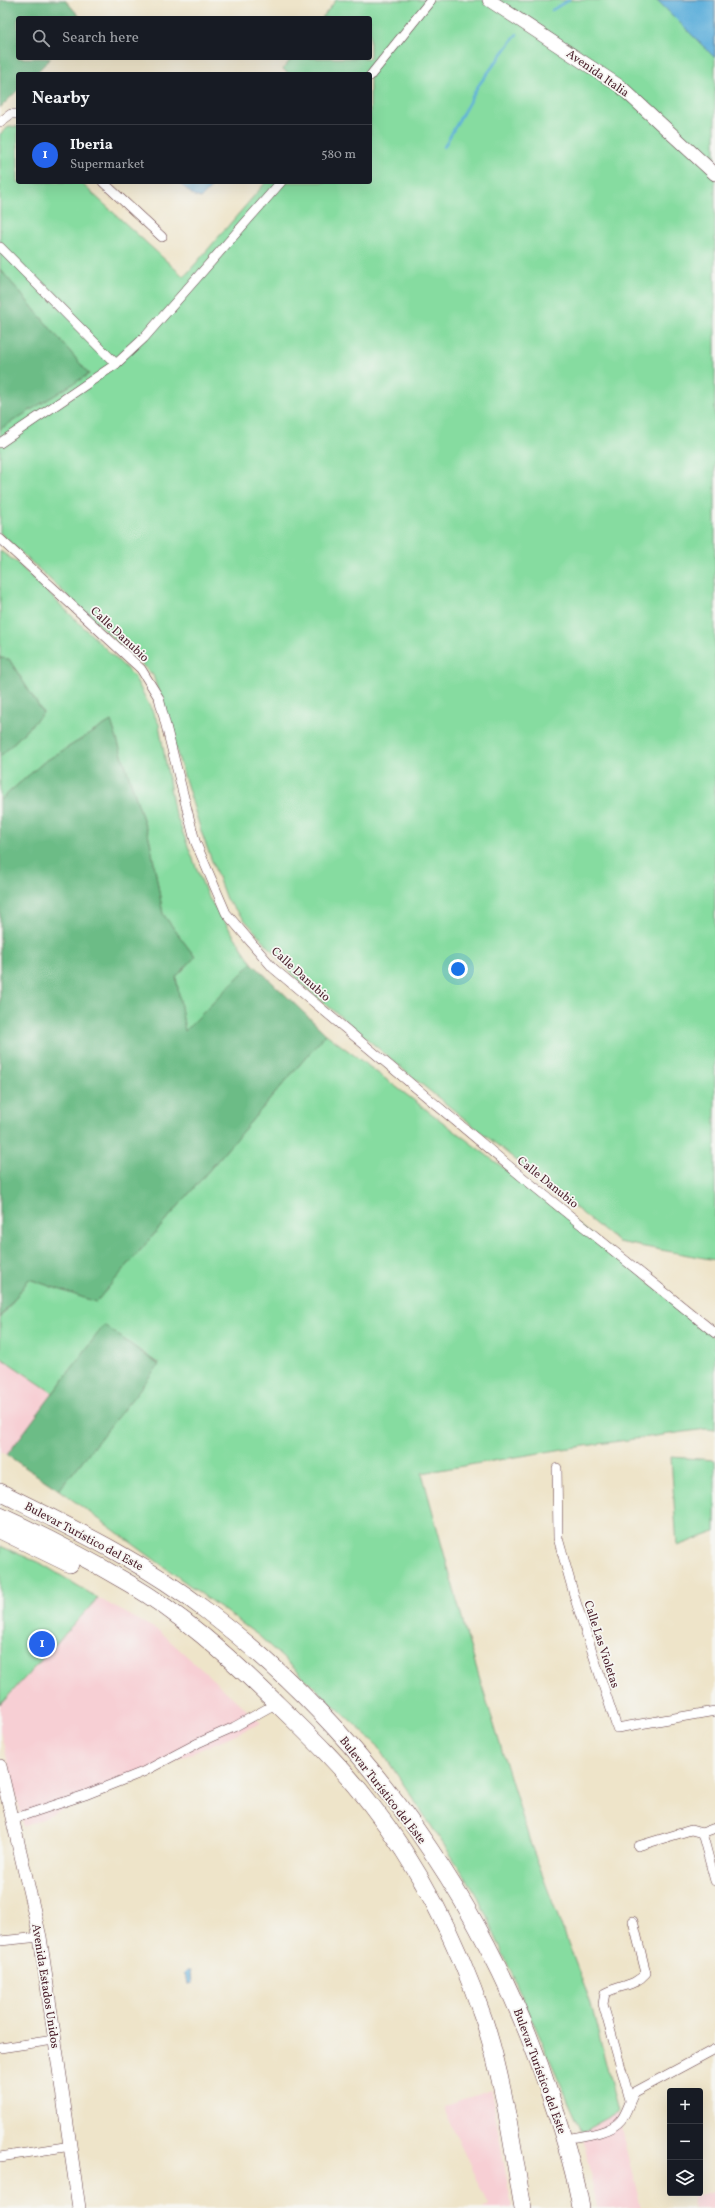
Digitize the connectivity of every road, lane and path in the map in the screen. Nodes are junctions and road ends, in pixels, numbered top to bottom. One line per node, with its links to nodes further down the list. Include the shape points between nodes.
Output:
1 (431, 0): 3 (street)
2 (489, 0): 6 (street, Avenida Italia, via 621,87)
3 (372, 74)
4 (16, 114): 5 (street, via 11,114)
5 (0, 122)
6 (715, 174)
7 (105, 184): 9 (street)
8 (279, 184): 11 (street, via 159,322)
9 (162, 237)
10 (0, 247): 11 (street)
11 (116, 364): 12 (street)
12 (0, 443)
13 (0, 538): 14 (street, Calle Danubio, via 141,668 159,698 195,841 226,913 273,968 514,1171)
14 (715, 1333)
15 (557, 1468): 21 (street, Calle Las Violetas, via 558,1538 617,1728)
16 (0, 1492): 35 (highway, Bulevar Turístico del Este, via 123,1554 207,1611 287,1678 365,1763 425,1844 489,1950 521,2013 541,2065)
17 (0, 1516): 19 (highway, Bulevar Turístico del Este, via 131,1585 190,1626)
18 (0, 1530): 19 (highway, via 128,1594 199,1646)
19 (235, 1663): 20 (highway, Bulevar Turístico del Este)
20 (276, 1703): 23 (street, via 143,1772); 39 (highway, Bulevar Turístico del Este, via 331,1757 370,1803 396,1840 443,1919 461,1958 484,2020 500,2076)
21 (715, 1711)
22 (0, 1766): 23 (street, Avenida Estados Unidos)
23 (13, 1819): 29 (street, Avenida Estados Unidos)
24 (715, 1828): 25 (street)
25 (702, 1833): 26 (street, via 692,1830); 27 (street)
26 (638, 1846)
27 (715, 1881)
28 (633, 1921): 34 (street, via 646,1973 639,1981 605,1993 603,2004)
29 (40, 1937): 30 (street); 31 (street, Avenida Estados Unidos)
30 (0, 1941)
31 (54, 2040): 32 (street); 36 (street, Avenida Estados Unidos)
32 (0, 2048)
33 (715, 2050): 34 (street, via 635,2092)
34 (630, 2100): 35 (street, via 628,2110 620,2122 605,2130)
35 (564, 2139): 40 (highway, Bulevar Turístico del Este)
36 (71, 2146): 37 (street); 38 (street, Avenida Estados Unidos)
37 (0, 2157)
38 (79, 2208)
39 (524, 2208)
40 (581, 2208)

